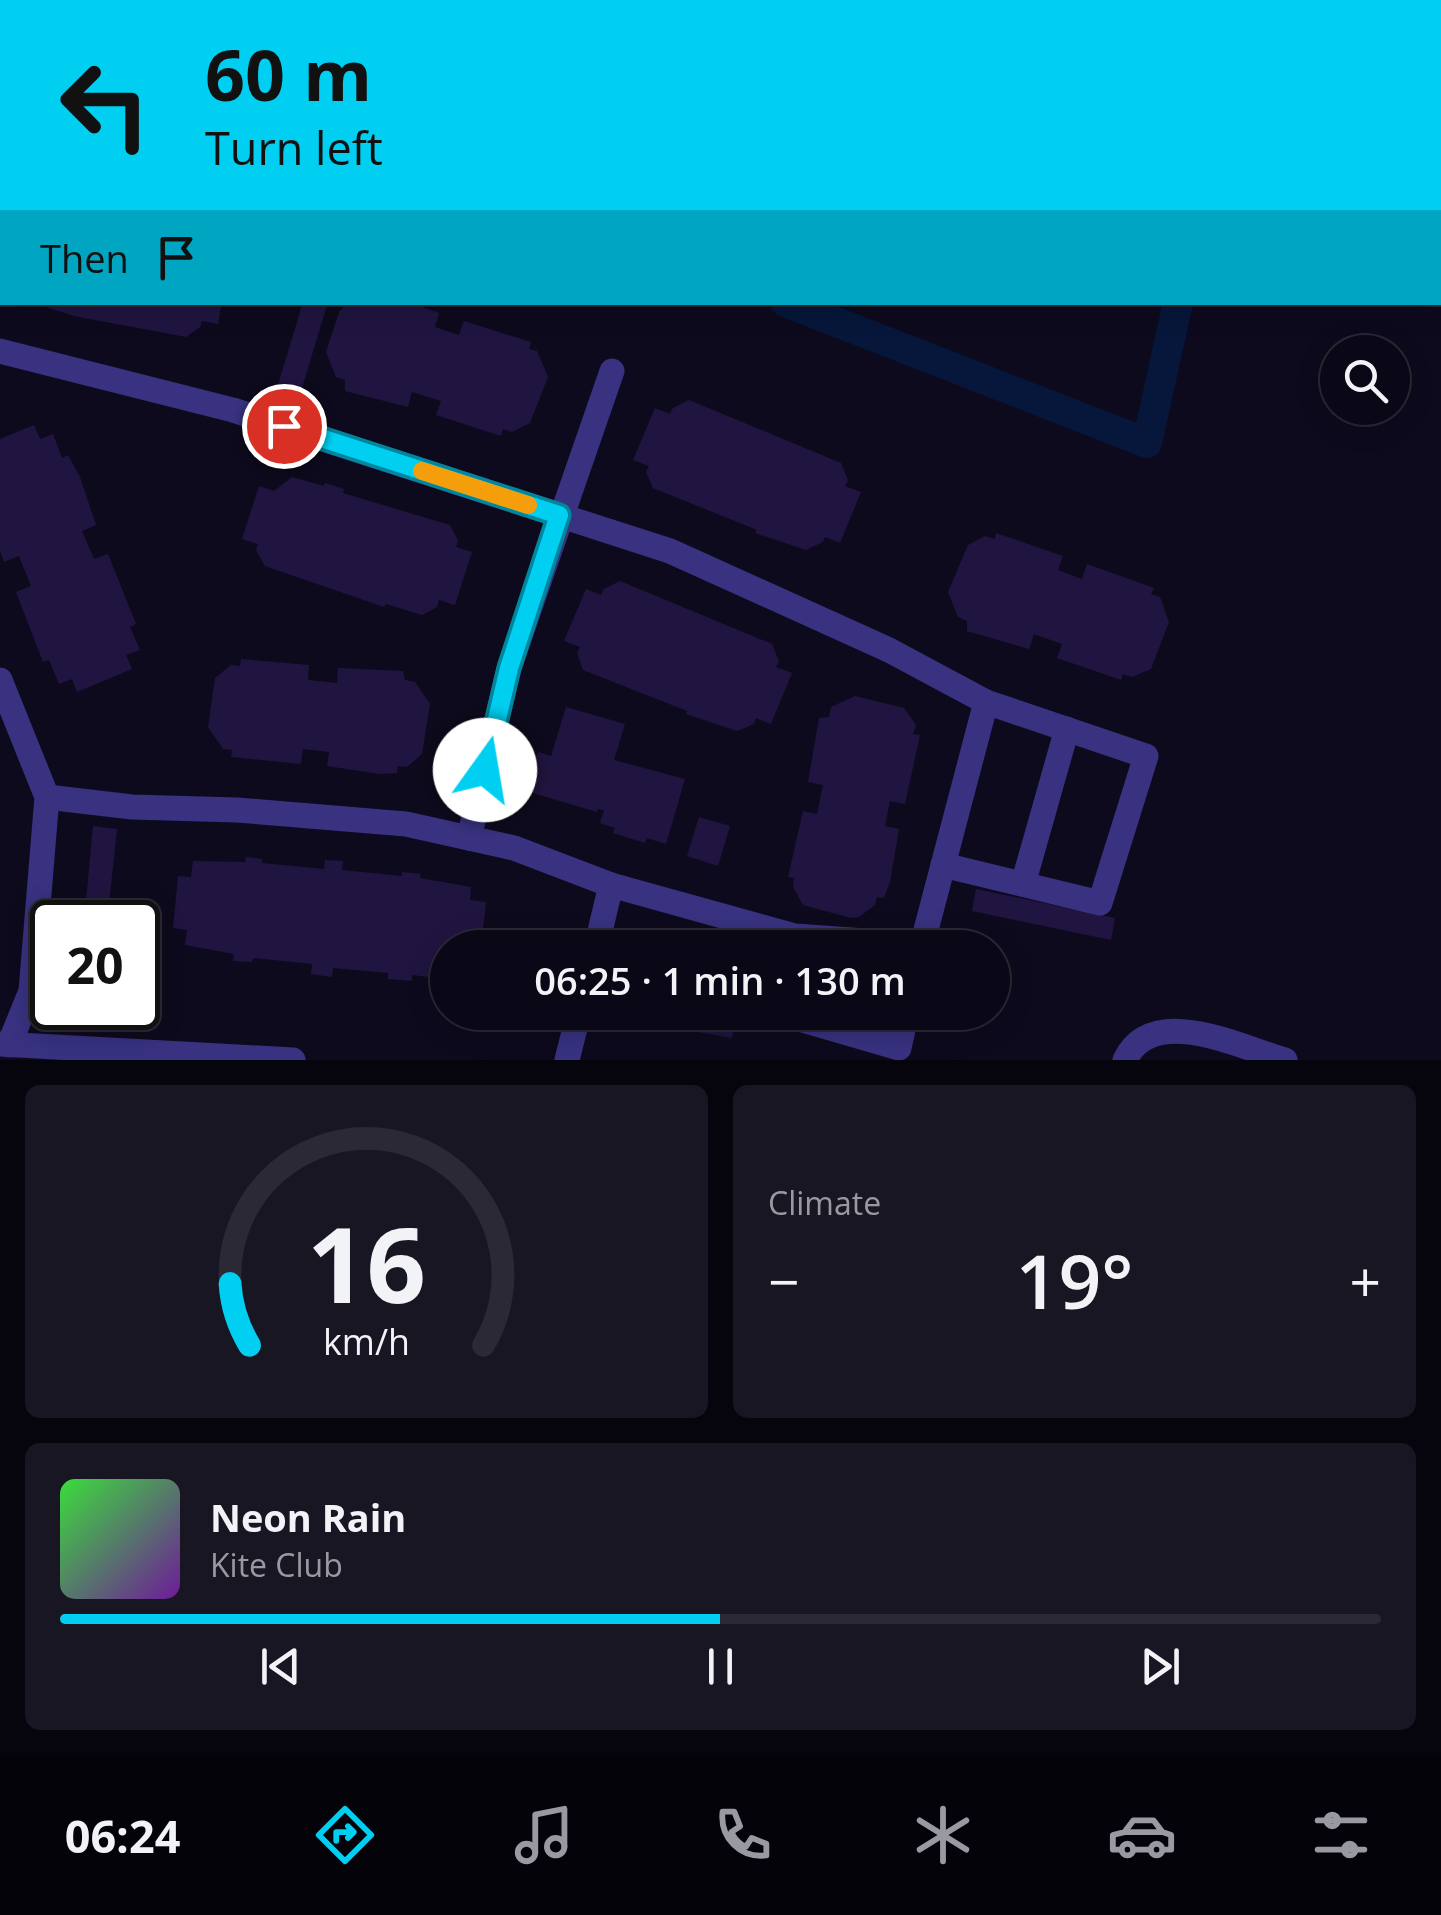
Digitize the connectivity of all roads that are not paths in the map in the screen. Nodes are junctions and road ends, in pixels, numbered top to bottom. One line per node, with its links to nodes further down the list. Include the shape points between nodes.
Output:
1 (0, 351): 3 (street, via 233,410)
2 (612, 371): 3 (street)
3 (559, 515): 5 (street, via 670,551 890,650); 8 (street, via 509,668)
4 (0, 680): 7 (street)
5 (986, 702): 6 (street); 9 (street)
6 (1067, 729): 10 (street); 10 (street, via 1146,756 1100,903)
7 (47, 797): 8 (street, via 406,824); 18 (street, via 32,990)
8 (470, 838): 11 (street)
9 (943, 864): 10 (street); 14 (street)
10 (1024, 884)
11 (612, 885): 12 (street); 13 (street)
12 (601, 930)
13 (737, 930)
14 (926, 930)
15 (574, 1030): 20 (street)
16 (837, 1030): 17 (street, via 899,1048)
17 (903, 1030)
18 (5, 1044): 19 (street)
19 (293, 1060)
20 (567, 1060)
21 (1125, 1060): 22 (street, via 1136,1043 1173,1032 1223,1037)
22 (1285, 1060)

